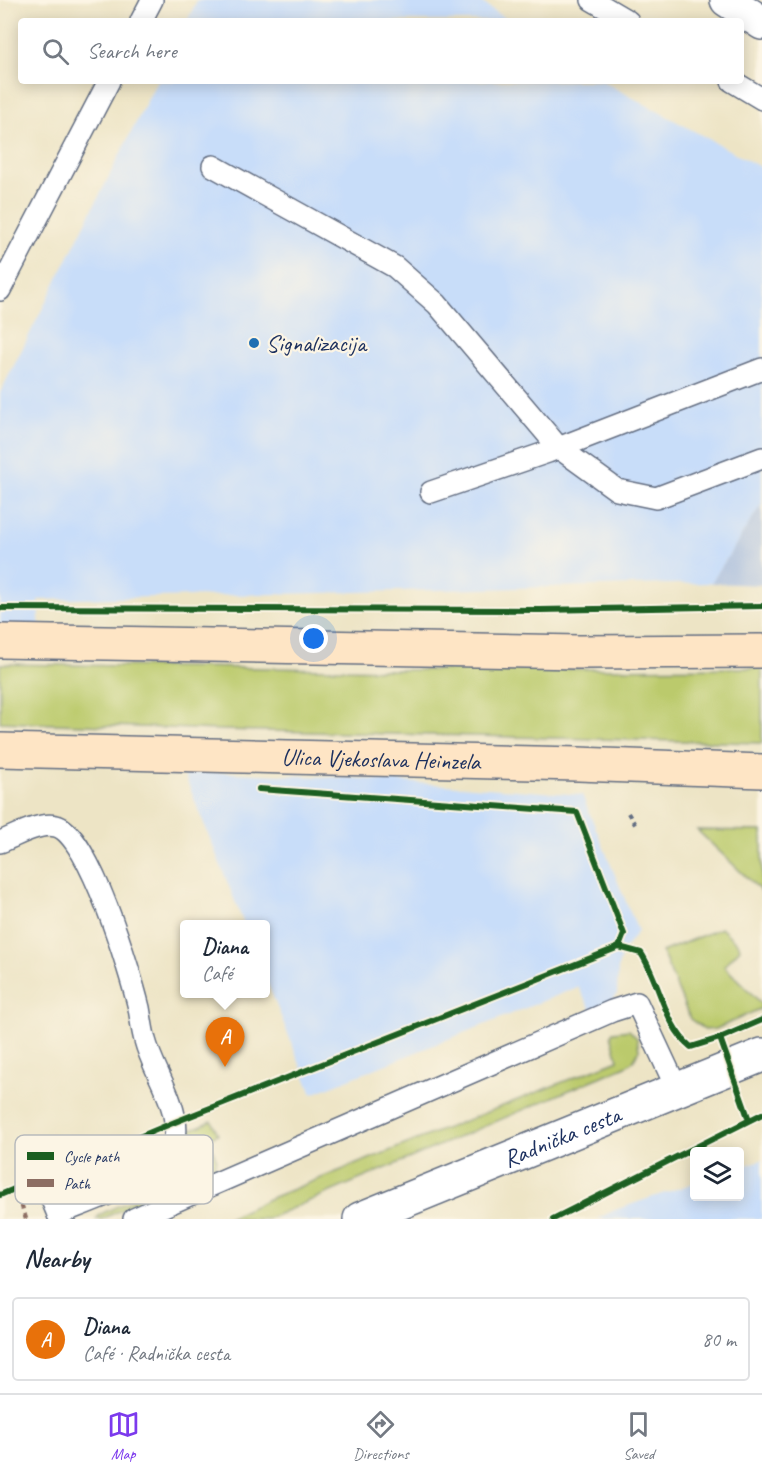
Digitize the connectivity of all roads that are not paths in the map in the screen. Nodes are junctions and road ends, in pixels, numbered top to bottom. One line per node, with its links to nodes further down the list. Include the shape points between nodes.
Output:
1 (152, 0): 4 (lane)
2 (592, 0): 5 (lane)
3 (727, 0): 6 (street)
4 (143, 18)
5 (623, 18)
6 (762, 23)
7 (107, 84): 11 (lane)
8 (737, 84): 9 (lane)
9 (762, 99)
10 (213, 166): 13 (lane, via 395,267 437,304)
11 (0, 290)
12 (762, 369): 13 (lane)
13 (560, 448): 14 (lane, via 617,489 656,498); 15 (lane)
14 (762, 458)
15 (432, 492)
16 (0, 641): 17 (main road, via 567,652)
17 (762, 651)
18 (0, 750): 19 (main road, Ulica Vjekoslava Heinzela)
19 (762, 771)
20 (0, 842): 23 (lane, via 40,826 56,826 70,834 81,849 114,929 139,1008 145,1041 175,1122)
21 (762, 1055): 22 (street, Radnička cesta)
22 (677, 1089): 24 (lane, via 637,1003); 29 (street, Radnička cesta)
23 (174, 1135)
24 (213, 1185)
25 (87, 1204): 27 (lane)
26 (168, 1204): 28 (lane)
27 (59, 1217)
28 (134, 1219)
29 (360, 1219)

